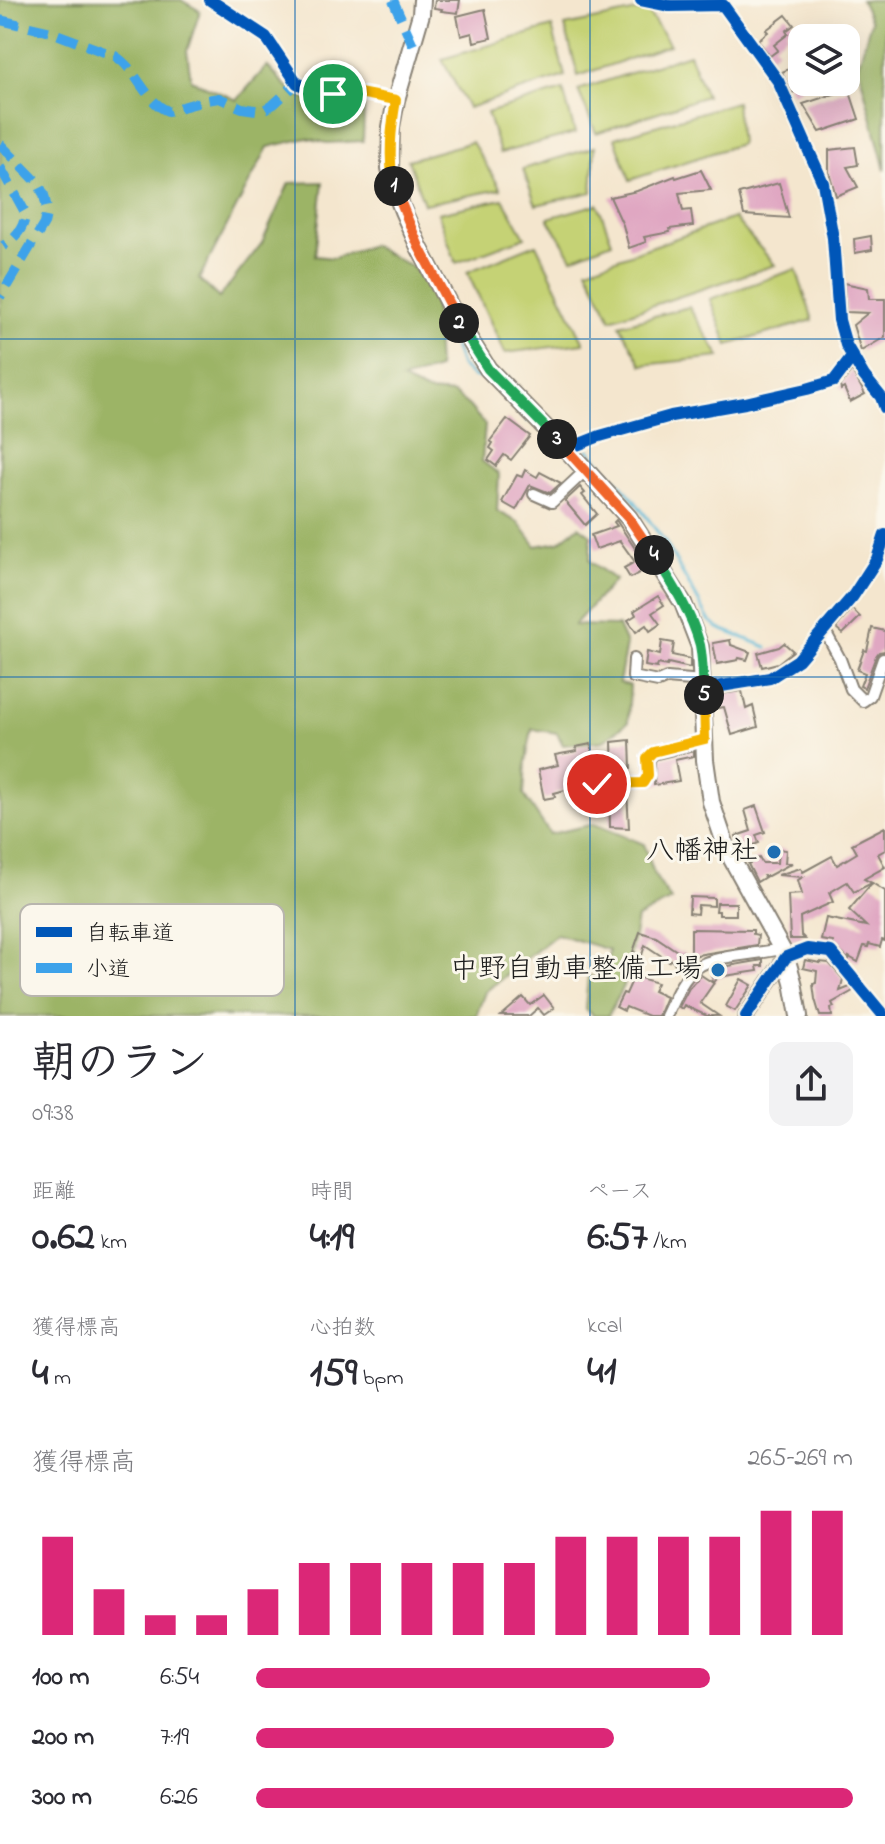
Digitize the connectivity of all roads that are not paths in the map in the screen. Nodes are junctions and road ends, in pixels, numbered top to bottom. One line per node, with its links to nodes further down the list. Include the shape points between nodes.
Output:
1 (210, 0): 4 (street, via 266,37 297,83 315,91)
2 (422, 0): 4 (main road)
3 (641, 0): 5 (street, via 670,6 723,5 778,81 823,183 839,320)
4 (396, 100): 7 (main road, via 390,168 419,247 488,369)
5 (853, 356): 6 (street); 7 (street, via 834,381 671,416)
6 (885, 408)
7 (567, 449): 8 (main road)
8 (586, 470): 9 (street, via 552,502); 15 (main road, via 629,518 683,603 700,647)
9 (534, 494)
10 (885, 535): 11 (street)
11 (883, 548): 12 (street, via 853,596)
12 (824, 629): 14 (street, via 851,689 863,701); 15 (street, via 798,660 770,678)
13 (634, 659): 15 (street, via 633,677)
14 (885, 660)
15 (703, 685): 16 (main road)
16 (705, 739): 17 (street, via 653,752 643,783); 18 (main road, via 711,802 728,852)
17 (597, 784)
18 (784, 953): 19 (street, via 720,959 696,968); 20 (street); 21 (main road); 22 (street, via 831,952)
19 (666, 1016)
20 (746, 1016)
21 (799, 1016)
22 (884, 1016)

